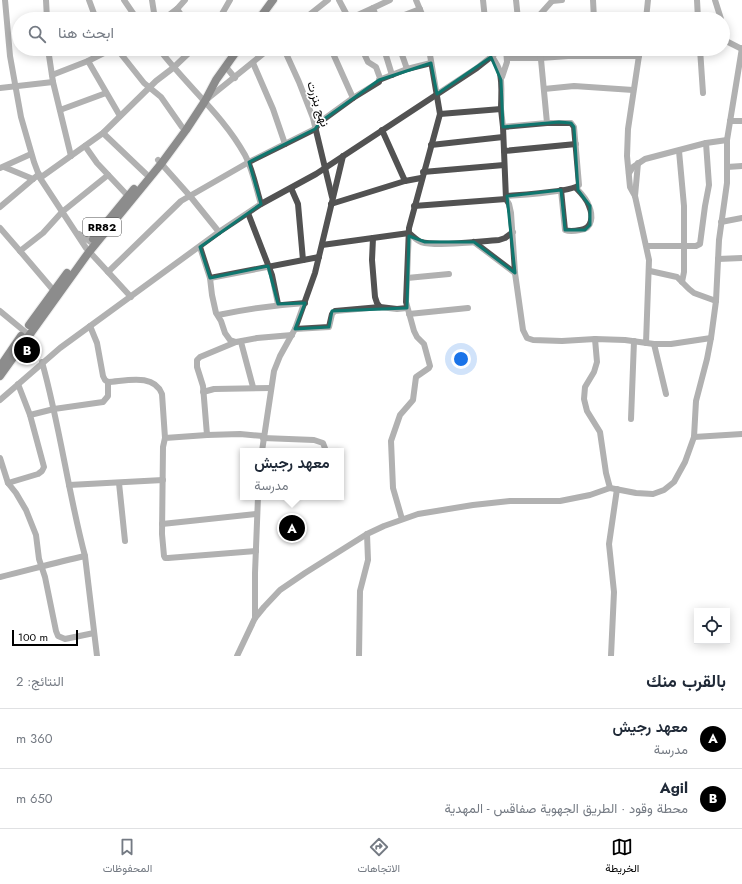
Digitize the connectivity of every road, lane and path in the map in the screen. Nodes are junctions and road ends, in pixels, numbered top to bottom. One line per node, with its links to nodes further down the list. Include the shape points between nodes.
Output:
1 (0, 0): 2 (street)
2 (5, 0): 3 (street); 80 (street)
3 (10, 0)
4 (46, 0): 26 (street)
5 (89, 0): 27 (street)
6 (124, 0): 28 (street)
7 (152, 0): 29 (street)
8 (184, 0): 24 (street)
9 (230, 0): 32 (street)
10 (273, 0): 33 (main road)
11 (328, 0): 34 (street)
12 (338, 0): 35 (street)
13 (390, 0): 23 (street)
14 (416, 0): 25 (street)
15 (483, 0): 40 (street)
16 (516, 0): 41 (street)
17 (562, 0): 22 (street)
18 (593, 0): 43 (street)
19 (648, 0): 44 (street)
20 (697, 0): 45 (street)
21 (715, 0): 46 (street)
22 (552, 1): 42 (street)
23 (373, 8): 36 (street); 37 (street)
24 (178, 9): 30 (street); 31 (street)
25 (420, 9): 38 (street); 39 (street)
26 (47, 12)
27 (93, 12)
28 (132, 12)
29 (154, 12)
30 (174, 12)
31 (180, 12)
32 (223, 12)
33 (264, 12)
34 (317, 12)
35 (345, 12)
36 (364, 12)
37 (374, 12)
38 (412, 12)
39 (421, 12)
40 (484, 12)
41 (517, 12)
42 (542, 12)
43 (594, 12)
44 (647, 12)
45 (698, 12)
46 (719, 12)
47 (730, 42): 48 (street)
48 (742, 49): 95 (street)
49 (49, 56): 76 (street)
50 (98, 56): 68 (street)
51 (123, 56): 83 (street)
52 (164, 56): 72 (street)
53 (186, 56): 72 (street)
54 (233, 56): 71 (main road, RR82)
55 (261, 56): 70 (street)
56 (287, 56): 100 (street, نهج بنزرت, via 313,118)
57 (334, 56): 89 (street)
58 (365, 56): 78 (street, via 368,62 376,67)
59 (386, 56): 74 (street)
60 (402, 56): 73 (street)
61 (430, 56): 69 (street)
62 (598, 56): 63 (street); 67 (street)
63 (639, 56): 85 (street)
64 (700, 56): 86 (street)
65 (491, 57): 79 (street, via 499,69); 88 (street)
66 (507, 58): 67 (street); 79 (street)
67 (542, 58): 84 (street)
68 (88, 61): 76 (street); 87 (street)
69 (431, 62): 73 (street); 88 (street)
70 (253, 63): 75 (street); 106 (street)
71 (226, 67): 75 (street); 77 (main road, RR82)
72 (173, 68): 83 (street); 90 (street)
73 (407, 69): 74 (street)
74 (392, 75): 78 (street)
75 (235, 78): 81 (street)
76 (52, 79): 80 (street); 92 (street)
77 (216, 80): 81 (street); 90 (main road, RR82)
78 (379, 80): 89 (street)
79 (501, 80): 91 (street)
80 (15, 86): 82 (street); 112 (street)
81 (224, 87): 90 (street)
82 (0, 88)
83 (150, 88): 94 (street); 98 (street, via 161,97)
84 (544, 88): 85 (street, via 574,86); 97 (street)
85 (633, 90): 123 (street, via 628,129)
86 (703, 92)
87 (106, 93): 92 (street); 94 (street)
88 (437, 94): 93 (street); 101 (street)
89 (353, 98): 100 (street, via 320,122)
90 (204, 100): 98 (main road, RR82); 115 (main road, RR82); 116 (street, via 232,135)
91 (501, 109): 93 (street); 99 (street)
92 (60, 110): 113 (street)
93 (440, 114): 108 (street)
94 (120, 116): 102 (street)
95 (730, 121): 96 (street); 104 (street)
96 (742, 121)
97 (547, 123): 99 (street); 107 (street, via 571,123)
98 (182, 127): 115 (main road, RR82)
99 (503, 127): 103 (street)
100 (315, 129): 106 (street); 122 (street, نهج بنزرت)
101 (382, 130): 114 (street); 129 (street)
102 (103, 133): 109 (street); 124 (street)
103 (503, 137): 108 (street); 110 (street)
104 (727, 140): 105 (street); 121 (street)
105 (706, 142): 111 (street); 153 (street, via 709,185 701,241 698,246)
106 (285, 144): 116 (street)
107 (576, 144): 110 (street); 131 (street, via 580,180 580,185)
108 (431, 145): 126 (street)
109 (85, 146): 113 (street); 125 (street)
110 (504, 151): 118 (street)
111 (679, 151): 117 (street); 153 (street, via 684,206)
112 (31, 154): 120 (street); 127 (street)
113 (71, 156): 127 (street)
114 (342, 156): 122 (street); 137 (street)
115 (160, 162): 124 (main road, RR82); 134 (street); 154 (main road, RR82)
116 (249, 162): 134 (street); 138 (street)
117 (638, 163): 123 (street); 135 (street)
118 (504, 165): 126 (street); 136 (street)
119 (742, 166): 121 (street)
120 (2, 167): 128 (street)
121 (727, 167): 144 (street, via 726,197)
122 (326, 168): 130 (street); 137 (street, نهج بنزرت)
123 (629, 173): 135 (street, via 631,189)
124 (146, 174): 133 (main road, RR82)
125 (108, 175): 133 (street); 141 (street)
126 (422, 175): 129 (street); 139 (street)
127 (40, 176): 128 (street); 141 (street)
128 (33, 179): 140 (street)
129 (405, 181): 137 (street)
130 (291, 188): 138 (street); 160 (street, via 298,204)
131 (576, 188): 132 (street); 132 (street, via 590,206 590,224 586,230 565,230)
132 (561, 190): 136 (street)
133 (128, 196): 154 (main road, RR82)
134 (190, 196): 146 (street); 163 (street, via 181,201)
135 (635, 196): 152 (street)
136 (506, 198): 139 (street); 147 (street, via 510,207)
137 (332, 201): 151 (street)
138 (261, 204): 142 (street)
139 (414, 206): 148 (street)
140 (0, 207)
141 (62, 212): 154 (street); 156 (street, via 43,233)
142 (248, 213): 146 (street); 161 (street)
143 (742, 218): 144 (street)
144 (721, 222): 159 (street)
145 (0, 228): 156 (street)
146 (219, 232): 155 (street)
147 (513, 232): 150 (street, via 501,240); 164 (street)
148 (409, 233): 149 (street); 150 (street, via 425,242); 167 (street)
149 (373, 238): 151 (street); 174 (street, via 375,297)
150 (474, 242): 164 (street)
151 (322, 245): 157 (street)
152 (647, 246): 153 (street); 162 (street)
153 (684, 246): 168 (street)
154 (90, 247): 163 (street); 169 (main road, RR82); 181 (main road, RR82)
155 (200, 247): 166 (street); 170 (street)
156 (20, 251): 169 (street)
157 (319, 257): 160 (street); 172 (street)
158 (742, 258): 159 (street)
159 (718, 259): 171 (street)
160 (303, 260): 161 (street)
161 (268, 266): 166 (street); 173 (street)
162 (650, 271): 168 (street, via 675,276); 187 (street)
163 (108, 272): 170 (street)
164 (515, 273): 184 (street, via 523,330 527,338 562,342)
165 (449, 274): 167 (street)
166 (210, 278): 178 (street)
167 (407, 278): 177 (street)
168 (682, 282): 171 (street, via 694,292)
169 (54, 292): 181 (main road, RR82)
170 (131, 297): 179 (street)
171 (716, 301): 183 (street)
172 (305, 303): 173 (street); 180 (street)
173 (278, 304): 178 (street)
174 (380, 307): 177 (street); 180 (street, via 335,311 329,327)
175 (468, 308): 177 (street)
176 (0, 311): 181 (street)
177 (408, 311): 218 (street, via 414,331 424,344 430,366 416,377 413,400 400,414 392,441 393,488)
178 (218, 315): 186 (street, via 228,338)
179 (90, 326): 190 (street); 193 (street, via 97,343 103,376)
180 (295, 329): 182 (street)
181 (27, 333): 189 (main road, RR82)
182 (292, 335): 186 (street); 196 (street, via 275,366)
183 (711, 338): 188 (street, via 683,343); 206 (street, via 696,401)
184 (595, 339): 185 (street); 215 (street, via 596,362 594,372 585,387 584,399 587,411 600,432 604,467)
185 (634, 341): 187 (street); 202 (street)
186 (239, 342): 195 (street); 197 (street, via 197,360)
187 (646, 343): 188 (street)
188 (654, 344): 198 (street)
189 (14, 351): 191 (main road, RR82); 192 (main road, RR82)
190 (42, 362): 194 (street); 200 (street)
191 (0, 367)
192 (0, 376)
193 (108, 382): 200 (street, via 108,396 103,402); 207 (street, via 144,380 157,385 162,394)
194 (18, 384): 199 (street); 201 (street)
195 (253, 387): 196 (street); 197 (street)
196 (271, 388): 205 (street)
197 (203, 392): 204 (street)
198 (666, 394)
199 (0, 400)
200 (54, 409): 201 (street); 214 (street)
201 (30, 415): 212 (street, via 44,467 38,474)
202 (631, 419)
203 (742, 434): 206 (street)
204 (207, 435): 205 (street, via 240,434); 207 (street)
205 (263, 437): 208 (street); 209 (street, via 314,440 323,443)
206 (694, 437): 215 (street, via 678,477 669,486 649,494)
207 (165, 438): 211 (street)
208 (262, 448)
209 (325, 448)
210 (0, 458): 212 (street)
211 (163, 480): 213 (street); 219 (street)
212 (8, 483): 224 (street, via 30,517)
213 (119, 483): 214 (street); 221 (street)
214 (69, 485): 223 (street)
215 (614, 488): 218 (street, via 560,501 510,501 473,505); 231 (street, via 609,541 614,592)
216 (258, 500): 217 (street)
217 (256, 514): 219 (street); 222 (street)
218 (402, 519): 220 (street)
219 (162, 524): 222 (street, via 165,558)
220 (368, 534): 226 (street, via 280,590); 230 (street, via 368,560 360,591)
221 (125, 541)
222 (256, 551): 226 (street)
223 (85, 556): 224 (street); 227 (street)
224 (42, 567): 225 (street); 227 (street, via 58,636 65,639)
225 (0, 577)
226 (256, 618): 229 (street)
227 (94, 633): 228 (street)
228 (97, 656)
229 (237, 656)
230 (359, 656)
231 (611, 656)

